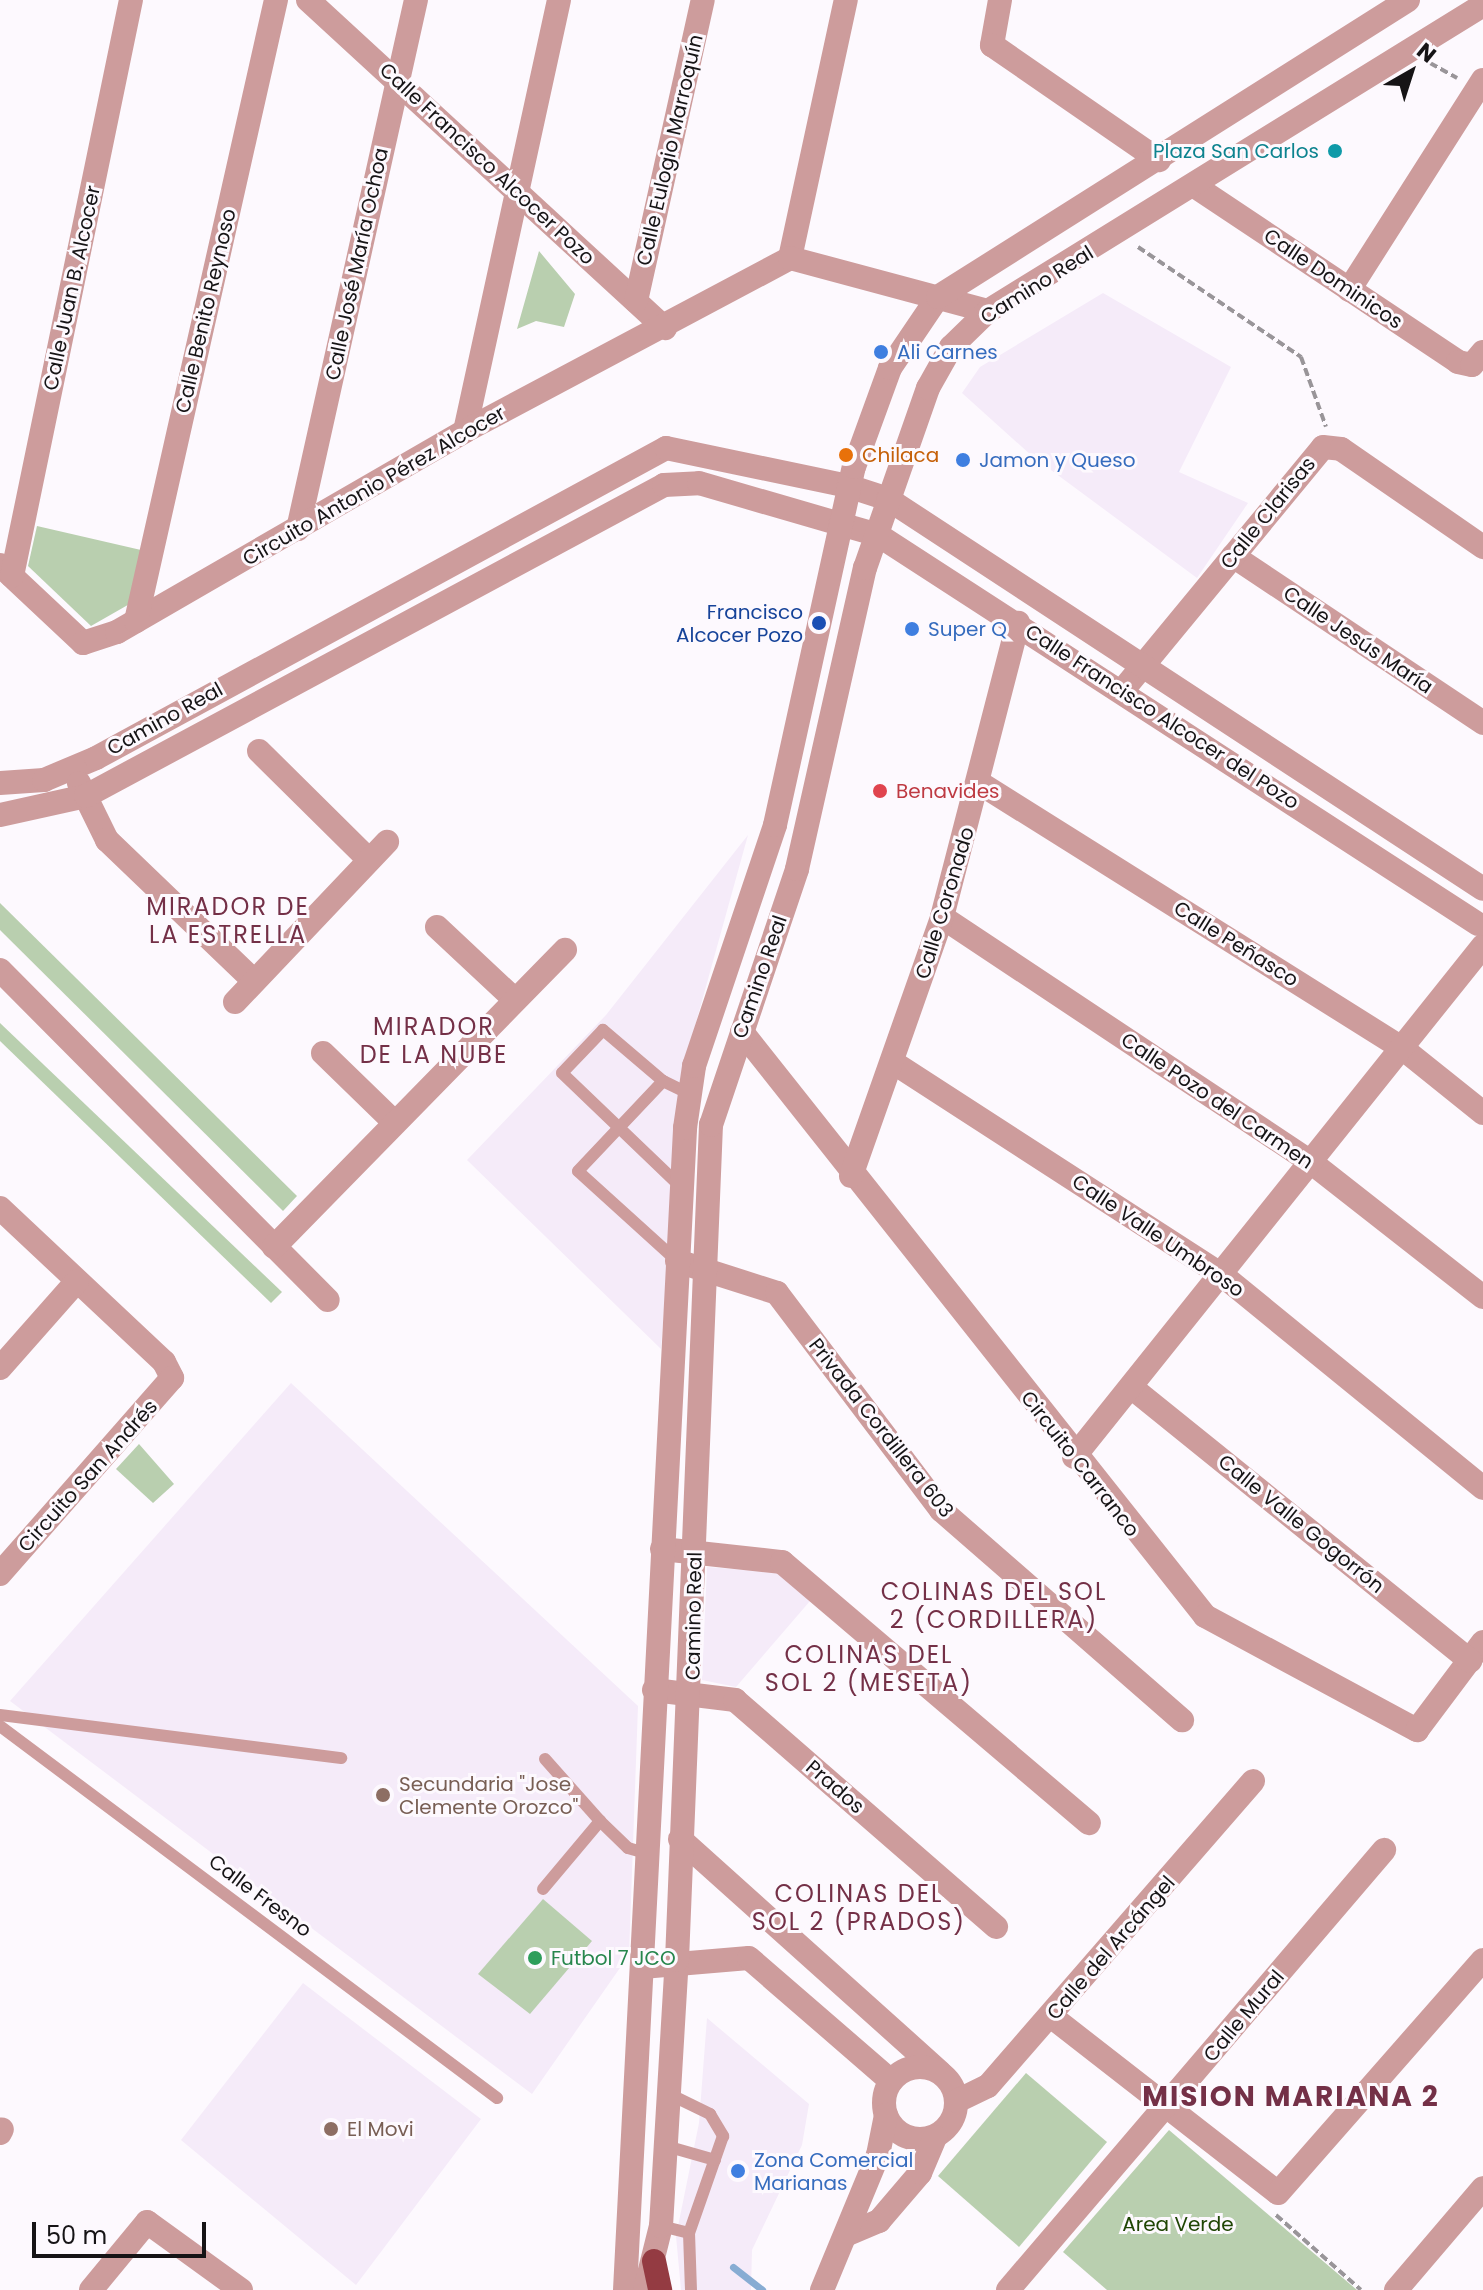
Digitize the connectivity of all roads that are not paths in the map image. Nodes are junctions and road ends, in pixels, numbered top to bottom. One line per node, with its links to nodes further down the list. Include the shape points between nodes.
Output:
1 (131, 0): 31 (street, Calle Juan B. Alcocer)
2 (276, 0): 32 (street, Calle Benito Reynoso)
3 (308, 0): 11 (street, Calle Francisco Alcocer Pozo)
4 (416, 0): 11 (street, Calle José María Ochoa)
5 (559, 0): 15 (street)
6 (703, 0): 19 (street, Calle Eulogio Marroquín)
7 (846, 0): 16 (street)
8 (1000, 0): 13 (street, via 992,45)
9 (1408, 0): 13 (street, Camino Real)
10 (1483, 5): 14 (street, Camino Real)
11 (397, 80): 15 (street, Calle Francisco Alcocer Pozo); 27 (street, Calle José María Ochoa)
12 (1480, 84): 17 (street)
13 (1159, 160): 18 (street, Camino Real)
14 (1196, 187): 17 (street, Calle Dominicos); 20 (street, Camino Real)
15 (516, 191): 19 (street, Calle Francisco Alcocer Pozo); 23 (street)
16 (790, 258): 18 (street); 21 (street, Circuito Antonio Pérez Alcocer)
17 (1349, 290): 22 (street, Calle Dominicos)
18 (938, 297): 20 (street); 24 (street, Camino Real, via 890,368)
19 (636, 301): 21 (street, Calle Francisco Alcocer Pozo)
20 (988, 311): 25 (street, Camino Real, via 951,347 928,388)
21 (665, 328): 23 (street, Circuito Antonio Pérez Alcocer)
22 (1478, 358)
23 (465, 431): 27 (street, Circuito Antonio Pérez Alcocer)
24 (848, 486): 25 (street, Calle Francisco Alcocer del Pozo); 26 (street, Camino Real); 38 (street, Camino Real, via 666,448)
25 (888, 499): 28 (street, Camino Real); 34 (street, Calle Francisco Alcocer del Pozo)
26 (840, 524): 28 (street, Calle Francisco Alcocer del Pozo); 41 (street, Camino Real, via 699,483 664,485); 59 (street, Camino Real, via 775,825)
27 (298, 529): 32 (street, Circuito Antonio Pérez Alcocer)
28 (878, 535): 33 (street, Calle Francisco Alcocer del Pozo); 54 (street, Camino Real, via 797,869)
29 (1483, 547): 30 (street, Calle Clarisas, via 1331,444)
30 (1233, 556): 34 (street, Calle Clarisas); 36 (street, Calle Jesús María)
31 (6, 571): 32 (street, Circuito Antonio Pérez Alcocer, via 83,643)
32 (136, 621)
33 (1018, 623): 35 (street, Calle Francisco Alcocer del Pozo); 40 (street, Calle Coronado)
34 (1141, 666): 35 (street, Calle Clarisas); 45 (street, Calle Francisco Alcocer del Pozo)
35 (1122, 691): 48 (street, Calle Francisco Alcocer del Pozo)
36 (1483, 723)
37 (259, 751): 44 (street)
38 (72, 769): 39 (street, Camino Real); 41 (street)
39 (1, 782)
40 (981, 784): 46 (street, Calle Coronado); 55 (street, Calle Peñasco)
41 (86, 796): 42 (street, Camino Real); 51 (street, via 107,840)
42 (0, 815)
43 (387, 842): 44 (street)
44 (369, 860): 51 (street)
45 (1483, 889)
46 (942, 917): 57 (street, Calle Coronado); 63 (street, Calle Pozo del Carmen)
47 (437, 927): 52 (street)
48 (1482, 927): 55 (street)
49 (565, 950): 52 (street)
50 (0, 970): 67 (street)
51 (253, 980): 53 (street)
52 (515, 1000): 61 (street)
53 (235, 1002)
54 (742, 1032): 64 (street, Circuito Carranco); 69 (street, Camino Real, via 711,1125)
55 (1402, 1048): 60 (street, Calle Peñasco); 63 (street)
56 (323, 1053): 61 (street)
57 (894, 1063): 64 (street, Calle Coronado); 70 (street, Calle Valle Umbroso)
58 (663, 1081): 59 (lane); 62 (lane); 62 (lane, via 609,1033 598,1032 562,1073)
59 (690, 1094): 65 (street, Camino Real)
60 (1483, 1113)
61 (395, 1123): 67 (street)
62 (615, 1129): 65 (lane); 68 (lane, via 578,1171)
63 (1312, 1163): 70 (street); 72 (street, Calle Pozo del Carmen)
64 (851, 1176): 76 (street, Circuito Carranco)
65 (681, 1187): 68 (street, Camino Real)
66 (0, 1208): 71 (street, Circuito San Andrés)
67 (274, 1247): 73 (street)
68 (677, 1261): 69 (street, Privada Cordillera 603); 78 (street, Camino Real)
69 (706, 1271): 79 (street, Camino Real); 85 (street, Privada Cordillera 603, via 777,1293 941,1510)
70 (1222, 1275): 75 (street); 77 (street, Calle Valle Umbroso)
71 (77, 1281): 74 (street); 80 (street, Circuito San Andrés, via 172,1378)
72 (1483, 1297)
73 (328, 1300)
74 (0, 1368)
75 (1131, 1387): 76 (street); 81 (street, Calle Valle Gogorrón)
76 (1074, 1457): 81 (street, Circuito Carranco, via 1205,1616 1404,1726 1417,1730 1426,1722)
77 (1483, 1488)
78 (662, 1549): 79 (street); 82 (street, Camino Real)
79 (695, 1554): 83 (street, Camino Real); 91 (street, via 782,1562)
80 (0, 1574)
81 (1477, 1652)
82 (654, 1690): 83 (street, Prados); 94 (street, Camino Real)
83 (692, 1695): 92 (street, Camino Real); 96 (street, Prados, via 735,1700)
84 (0, 1715): 87 (lane)
85 (1182, 1720)
86 (0, 1726): 104 (lane, Calle Fresno)
87 (341, 1758)
88 (545, 1759): 90 (lane)
89 (1253, 1781): 100 (street, Calle del Arcángel)
90 (600, 1821): 94 (lane, via 628,1848); 95 (lane)
91 (1089, 1823)
92 (680, 1839): 97 (street, Camino Real); 101 (street)
93 (1384, 1850): 106 (street, Calle Mural)
94 (646, 1853): 99 (street, Camino Real)
95 (543, 1889)
96 (996, 1927)
97 (677, 1960): 99 (street); 102 (street, via 749,1958); 103 (street, Camino Real)
98 (1483, 1960): 106 (street, via 1272,2191)
99 (642, 1967): 112 (street, Camino Real)
100 (1052, 2017): 105 (street, Calle del Arcángel, via 988,2086); 106 (street)
101 (940, 2072): 102 (street, via 919,2066); 105 (street)
102 (891, 2081): 107 (street)
103 (669, 2094): 109 (street, Camino Real); 110 (lane, via 720,2124)
104 (497, 2098)
105 (957, 2101): 108 (street, via 952,2122)
106 (1165, 2109): 124 (street, Calle Mural)
107 (886, 2115): 108 (street, via 906,2137); 115 (street, via 878,2155 849,2211)
108 (935, 2137): 115 (street, via 920,2173 879,2221)
109 (666, 2146): 110 (lane); 113 (street, Camino Real)
110 (715, 2160): 114 (lane)
111 (1483, 2188): 125 (street)
112 (631, 2207): 113 (street); 119 (street, Camino Real)
113 (662, 2216): 114 (lane); 116 (street, Camino Real)
114 (689, 2233): 122 (lane)
115 (848, 2234): 123 (street)
116 (654, 2261): 120 (street, Camino Real); 121 (highway)
117 (91, 2290): 118 (street, via 147,2222)
118 (241, 2290)
119 (625, 2290)
120 (645, 2290)
121 (660, 2290)
122 (691, 2290)
123 (822, 2290)
124 (1008, 2290)
125 (1396, 2290)

